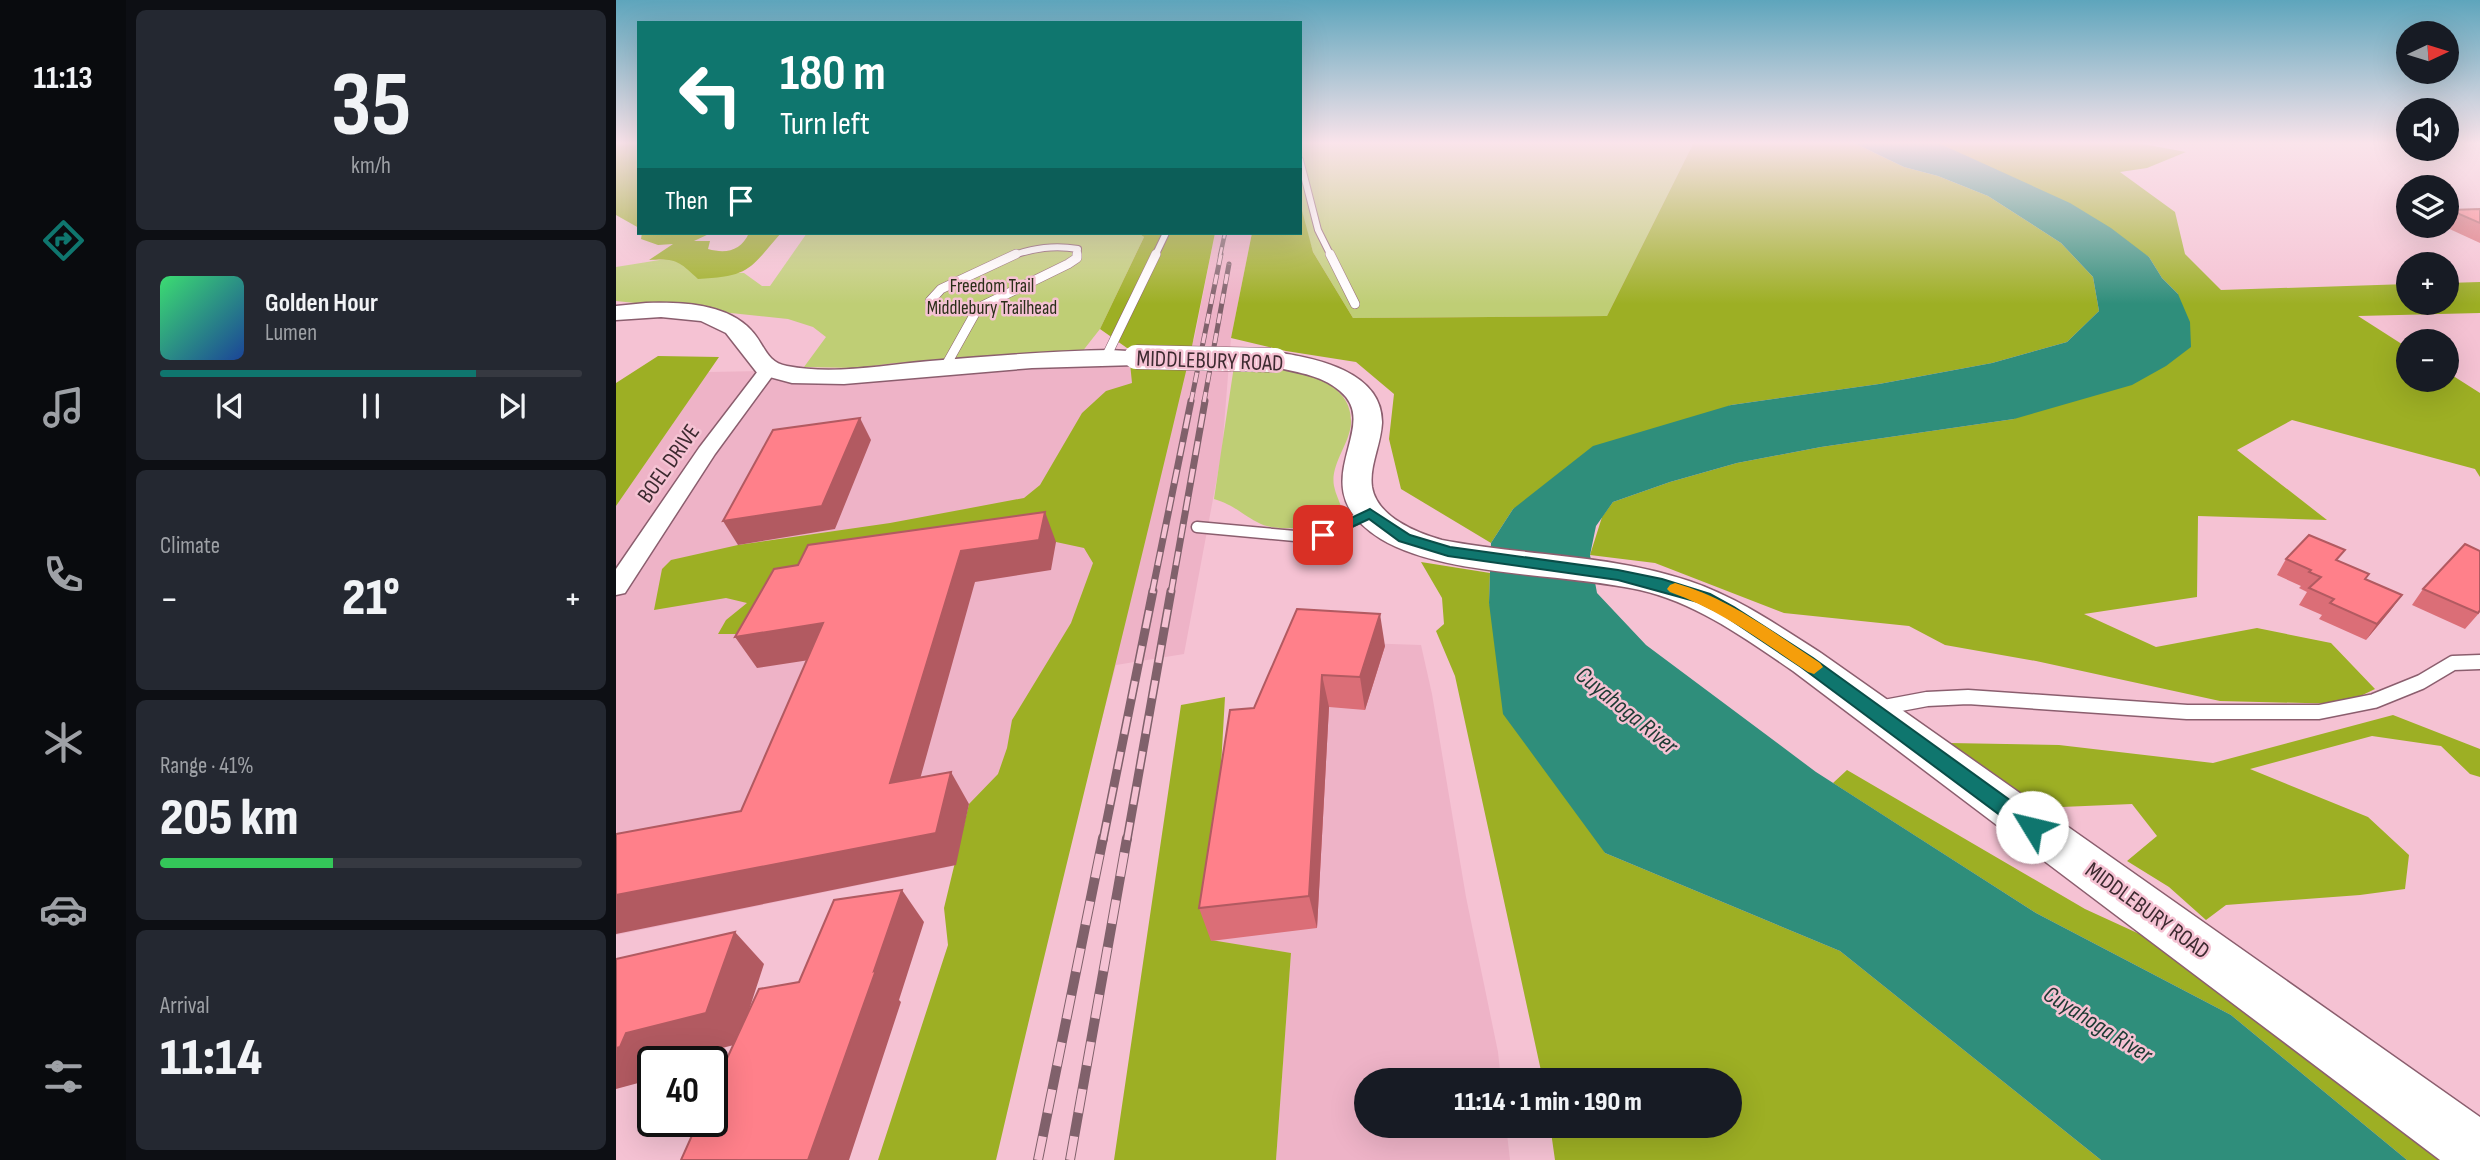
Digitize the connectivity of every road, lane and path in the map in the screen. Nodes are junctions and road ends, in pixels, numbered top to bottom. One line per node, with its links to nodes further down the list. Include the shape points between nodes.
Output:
1 (1309, 196): 3 (lane, via 1318,230)
2 (1165, 235): 6 (lane)
3 (1355, 304)
4 (978, 307): 4 (lane, via 940,307 930,301 941,289 1033,248 1059,245 1078,249 1077,258 1068,264); 7 (lane)
5 (616, 313): 8 (street, via 664,310 730,325 741,333)
6 (1106, 357): 7 (street, MIDDLEBURY ROAD); 9 (street, MIDDLEBURY ROAD, bridge, via 1275,360 1327,372 1350,385 1364,403 1368,424 1356,486)
7 (945, 367): 8 (street, MIDDLEBURY ROAD, via 829,376)
8 (767, 371): 11 (street, BOEL DRIVE, via 706,452)
9 (1370, 513): 10 (lane, via 1323,535); 13 (street, MIDDLEBURY ROAD, via 1392,531 1448,552 1618,575 1704,598 1807,662)
10 (1197, 527)
11 (616, 587)
12 (2480, 662): 13 (lane, via 2453,663 2375,701 2319,712 2187,712 1968,697 1927,699)
13 (1872, 710): 14 (street, MIDDLEBURY ROAD)
14 (2480, 1153)

